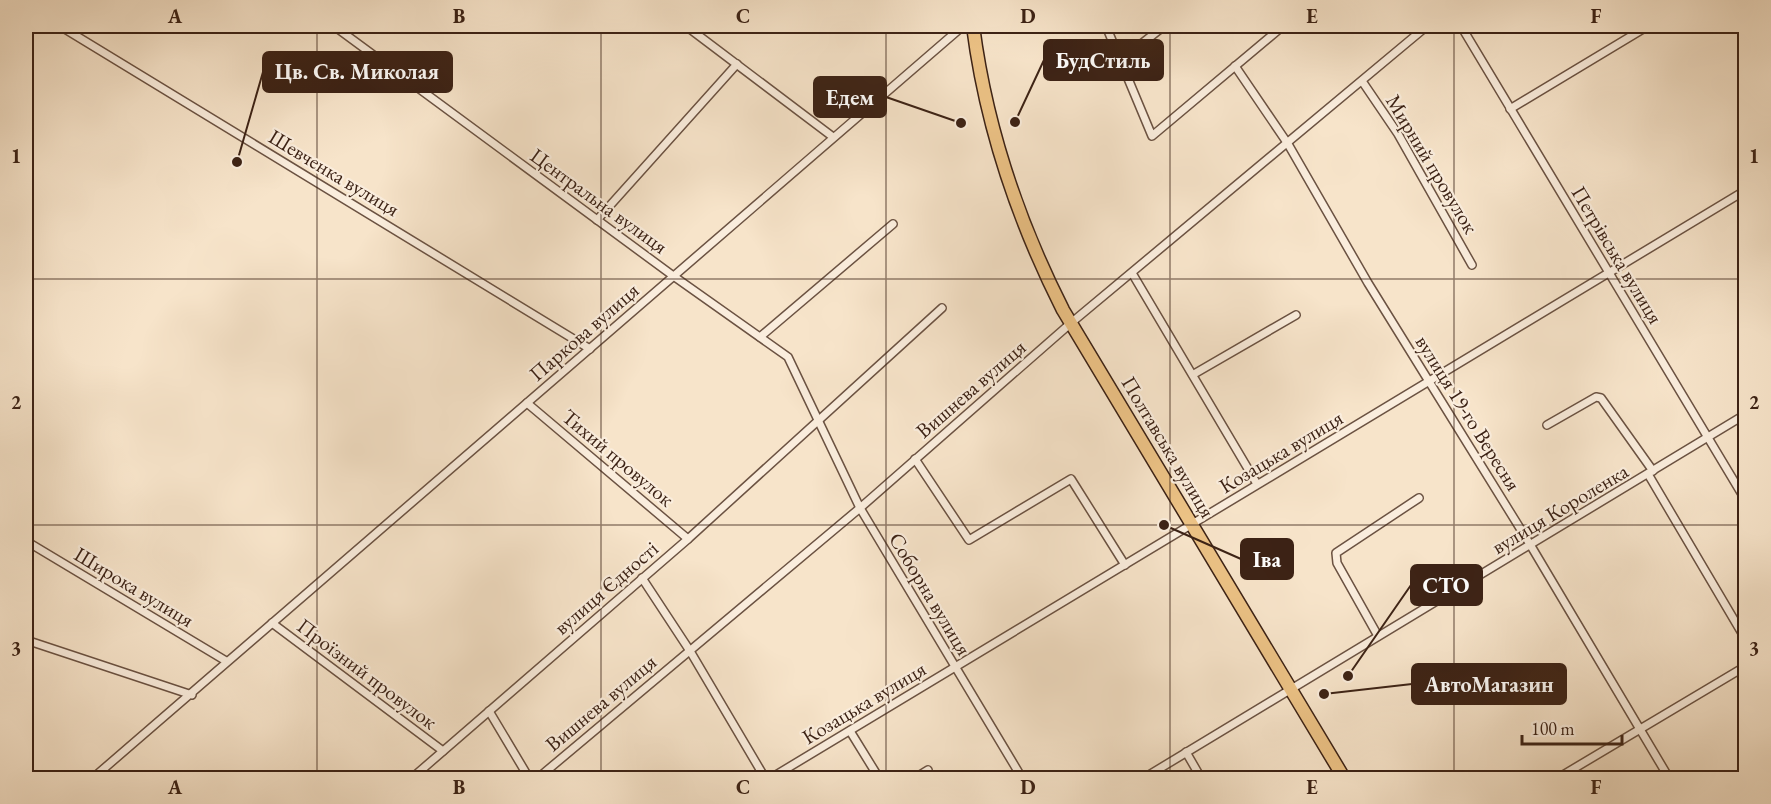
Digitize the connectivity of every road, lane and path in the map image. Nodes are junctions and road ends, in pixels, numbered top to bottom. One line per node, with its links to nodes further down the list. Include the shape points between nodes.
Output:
1 (60, 26): 32 (street, Шевченка вулиця)
2 (334, 26): 22 (street, Центральна вулиця)
3 (686, 26): 15 (street)
4 (963, 26): 19 (street, Паркова вулиця)
5 (973, 26): 30 (highway, Полтавська вулиця, via 993,131 1022,224)
6 (1106, 26): 14 (street)
7 (1164, 26): 14 (street)
8 (1283, 26): 16 (street)
9 (1427, 26): 17 (street, Вишнева вулиця)
10 (1461, 26): 18 (street, Петрівська вулиця)
11 (1648, 26): 18 (street)
12 (1743, 26): 13 (street)
13 (1746, 30)
14 (1121, 60): 16 (street, via 1152,136)
15 (737, 64): 19 (street); 22 (street)
16 (1235, 66): 20 (street, вулиця 19-го Вересня)
17 (1362, 81): 20 (street, Вишнева вулиця); 24 (street, Мирний провулок, via 1398,134)
18 (1510, 110): 26 (street, Петрівська вулиця)
19 (833, 137): 27 (street, Паркова вулиця)
20 (1288, 144): 25 (street, Вишнева вулиця); 34 (street, вулиця 19-го Вересня)
21 (1746, 190): 26 (street, Козацька вулиця)
22 (597, 220): 27 (street, Центральна вулиця)
23 (893, 224): 31 (street)
24 (1472, 265)
25 (1132, 273): 30 (street, Вишнева вулиця); 33 (street)
26 (1609, 273): 34 (street, Козацька вулиця); 39 (street, Петрівська вулиця)
27 (672, 275): 31 (street, Центральна вулиця); 32 (street, Паркова вулиця)
28 (942, 308): 37 (street, вулиця Єдності)
29 (1296, 315): 33 (street)
30 (1071, 323): 40 (street, Вишнева вулиця); 46 (highway, Полтавська вулиця)
31 (760, 337): 37 (street, Центральна вулиця, via 788,357)
32 (590, 349): 35 (street, Паркова вулиця)
33 (1194, 374): 42 (street)
34 (1430, 382): 42 (street, Козацька вулиця); 49 (street, вулиця 19-го Вересня)
35 (527, 403): 47 (street, Тихий провулок); 52 (street, Паркова вулиця)
36 (1746, 414): 39 (street, вулиця Короленка)
37 (820, 422): 45 (street, Соборна вулиця); 47 (street, вулиця Єдності)
38 (1547, 424): 41 (street, via 1596,397 1601,398)
39 (1708, 437): 41 (street, вулиця Короленка); 44 (street, Петрівська вулиця)
40 (915, 459): 45 (street, Вишнева вулиця); 50 (street, via 969,540 1071,478)
41 (1651, 472): 49 (street, вулиця Короленка); 55 (street)
42 (1257, 484): 46 (street, Козацька вулиця)
43 (1419, 498): 53 (street, via 1336,553 1337,562)
44 (1746, 501)
45 (860, 508): 56 (street, Вишнева вулиця); 59 (street, Соборна вулиця)
46 (1191, 525): 50 (street, Козацька вулиця); 60 (highway, Полтавська вулиця)
47 (688, 539): 51 (street, вулиця Єдності)
48 (26, 541): 57 (street, Широка вулиця)
49 (1531, 546): 53 (street, вулиця Короленка); 63 (street, вулиця 19-го Вересня)
50 (1125, 565): 59 (street, Козацька вулиця)
51 (642, 578): 56 (street); 62 (street, вулиця Єдності)
52 (272, 623): 57 (street, Паркова вулиця); 65 (street, Проїзний провулок)
53 (1378, 636): 60 (street, вулиця Короленка)
54 (26, 640): 61 (street)
55 (1746, 640)
56 (690, 651): 71 (street, Вишнева вулиця); 72 (street)
57 (226, 661): 61 (street, Паркова вулиця)
58 (1746, 666): 63 (street)
59 (954, 667): 64 (street, Козацька вулиця); 76 (street, Соборна вулиця)
60 (1292, 689): 66 (street, вулиця Короленка); 79 (highway, Полтавська вулиця)
61 (192, 696): 68 (street, Паркова вулиця)
62 (489, 711): 65 (street, вулиця Єдності); 70 (street)
63 (1640, 729): 80 (street); 81 (street, вулиця 19-го Вересня)
64 (850, 731): 73 (street, Козацька вулиця); 74 (street)
65 (443, 751): 69 (street, вулиця Єдності)
66 (1186, 752): 77 (street, вулиця Короленка); 78 (street)
67 (928, 770): 75 (street)
68 (93, 778)
69 (412, 778)
70 (530, 778)
71 (538, 778)
72 (765, 778)
73 (771, 778)
74 (879, 778)
75 (915, 778)
76 (1022, 778)
77 (1144, 778)
78 (1201, 778)
79 (1344, 778)
80 (1558, 778)
81 (1669, 778)

